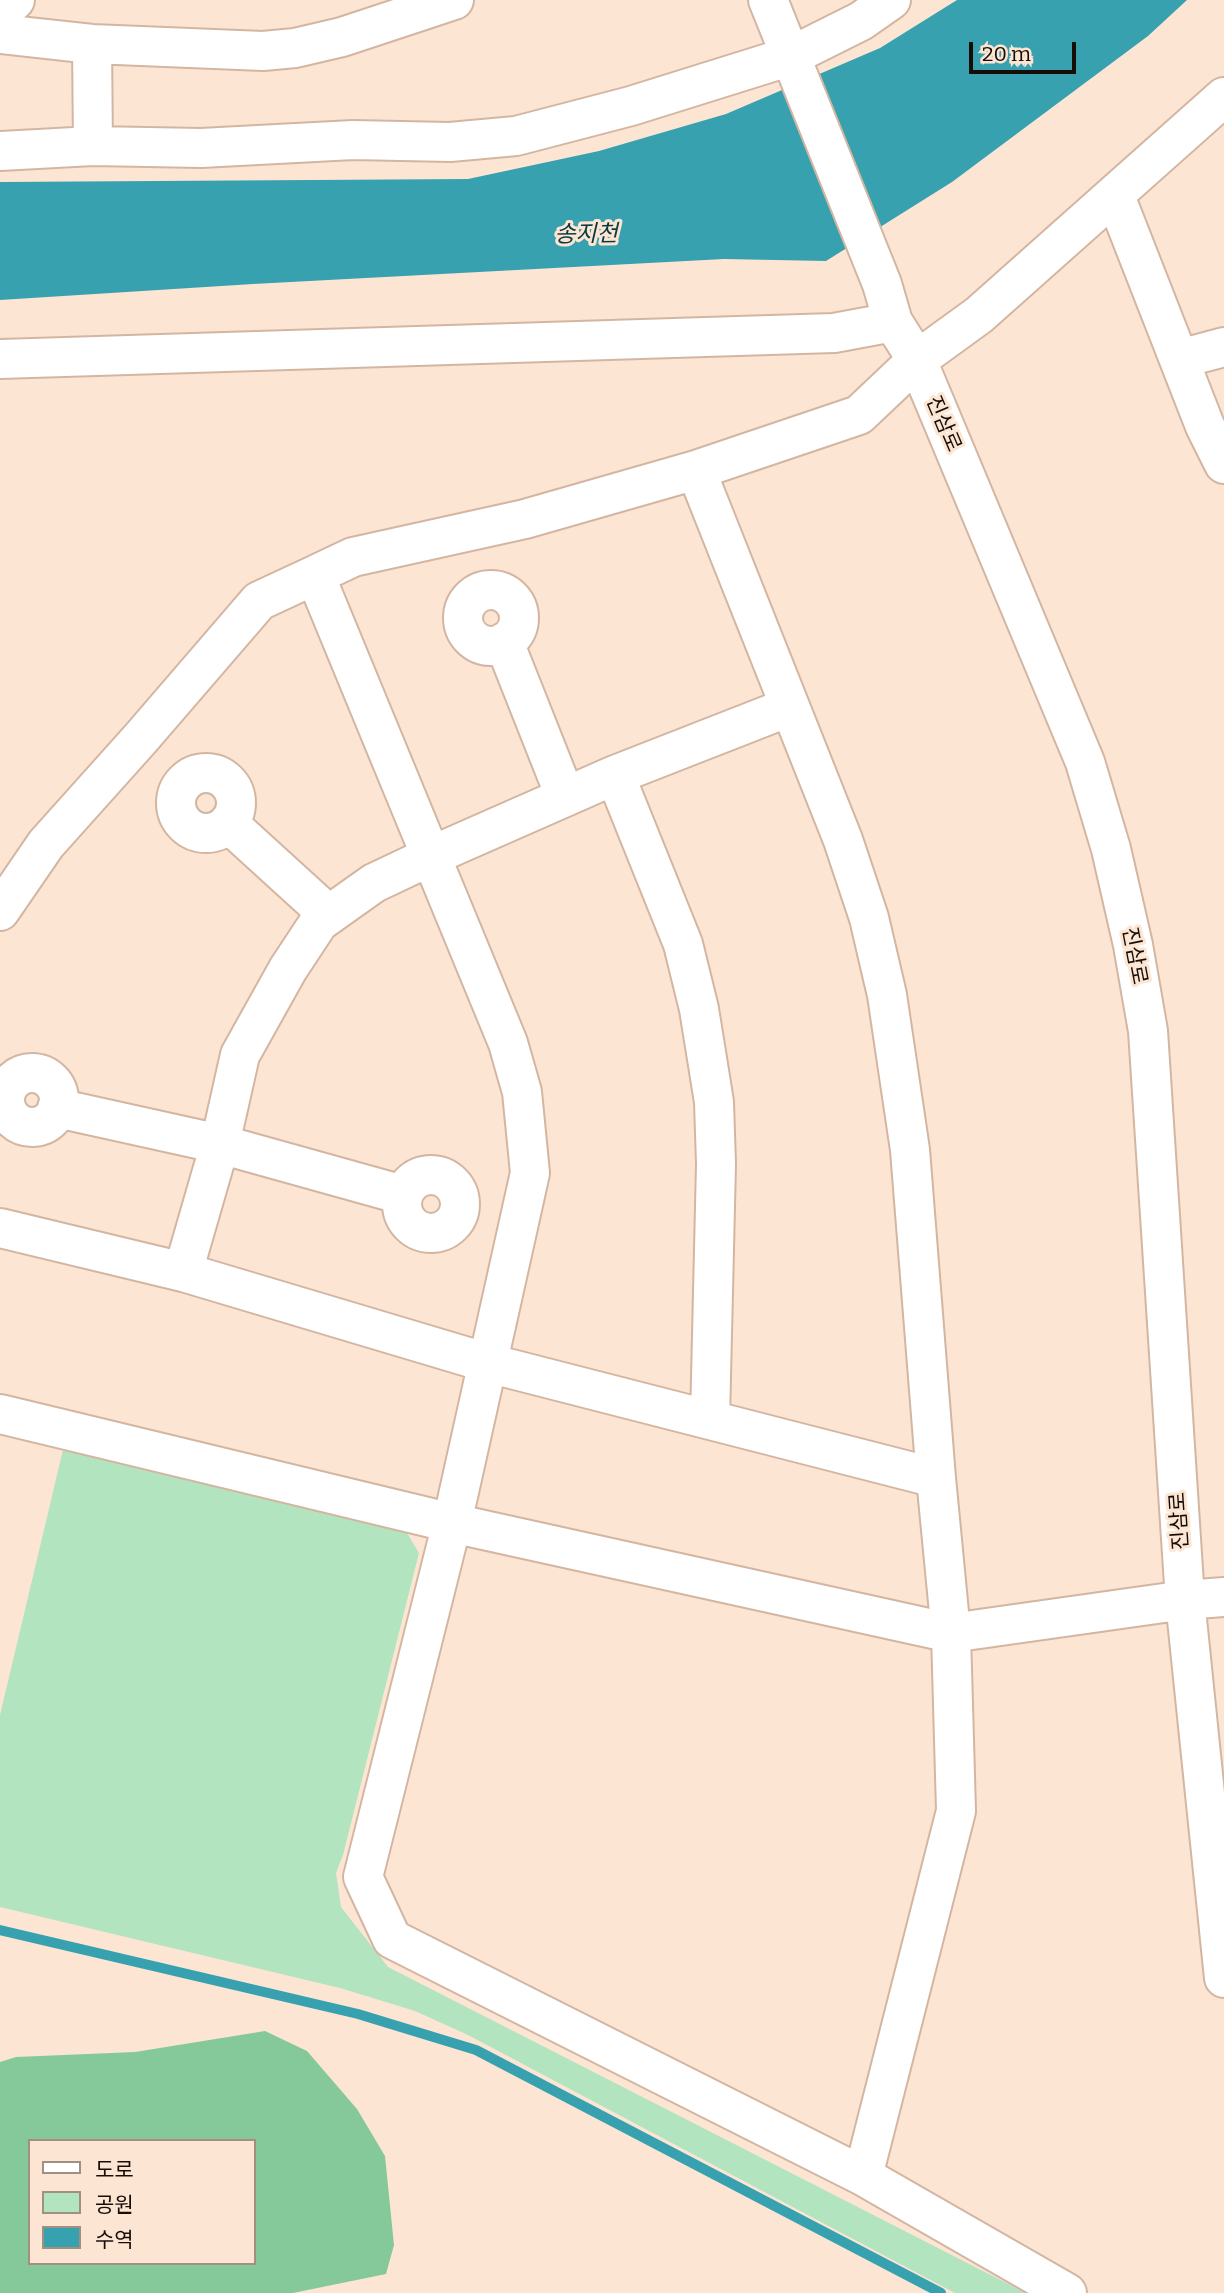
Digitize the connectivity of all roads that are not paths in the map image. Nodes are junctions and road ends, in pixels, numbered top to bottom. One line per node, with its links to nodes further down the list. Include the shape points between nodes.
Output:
1 (15, 0): 5 (street)
2 (454, 0): 7 (street, via 295,48 263,51)
3 (768, 0): 8 (street, 진삼로)
4 (891, 0): 8 (street)
5 (0, 19)
6 (0, 34): 7 (street)
7 (92, 44): 10 (street)
8 (793, 60): 10 (street, via 516,136 201,148); 13 (street, 진삼로)
9 (1224, 97): 12 (street)
10 (93, 146): 11 (street)
11 (0, 151)
12 (1115, 196): 16 (street); 17 (street, via 979,315)
13 (893, 321): 15 (street, via 834,333); 17 (street, 진삼로)
14 (1224, 347): 16 (street)
15 (0, 359)
16 (1179, 359): 18 (street)
17 (917, 360): 19 (street, via 859,415); 40 (street, 진삼로, via 1084,762 1133,944 1148,1031)
18 (1224, 464)
19 (696, 470): 20 (street, via 525,519 353,557); 22 (street)
20 (315, 575): 26 (street); 27 (street, via 259,601 46,844)
21 (504, 642): 24 (street)
22 (789, 707): 23 (street); 37 (street, via 847,853 869,918 887,995 910,1150)
23 (615, 775): 24 (street); 36 (street, via 683,944 714,1102)
24 (565, 796): 26 (street)
25 (228, 823): 28 (street)
26 (432, 856): 28 (street, via 374,883); 34 (street, via 508,1043 522,1092 530,1173)
27 (0, 911)
28 (329, 915): 30 (street, via 319,922 288,969 240,1055)
29 (57, 1108): 30 (street)
30 (220, 1144): 31 (street); 33 (street)
31 (403, 1195)
32 (0, 1228): 33 (street)
33 (183, 1272): 34 (street)
34 (488, 1363): 36 (street); 38 (street)
35 (0, 1414): 38 (street)
36 (710, 1420): 37 (street)
37 (936, 1478): 41 (street)
38 (452, 1523): 41 (street); 43 (street, via 363,1877 392,1940)
39 (1224, 1597): 40 (street)
40 (1185, 1600): 41 (street); 42 (street, 진삼로)
41 (951, 1633): 43 (street, via 956,1811)
42 (1224, 1978)
43 (863, 2176): 44 (street)
44 (1067, 2293)

